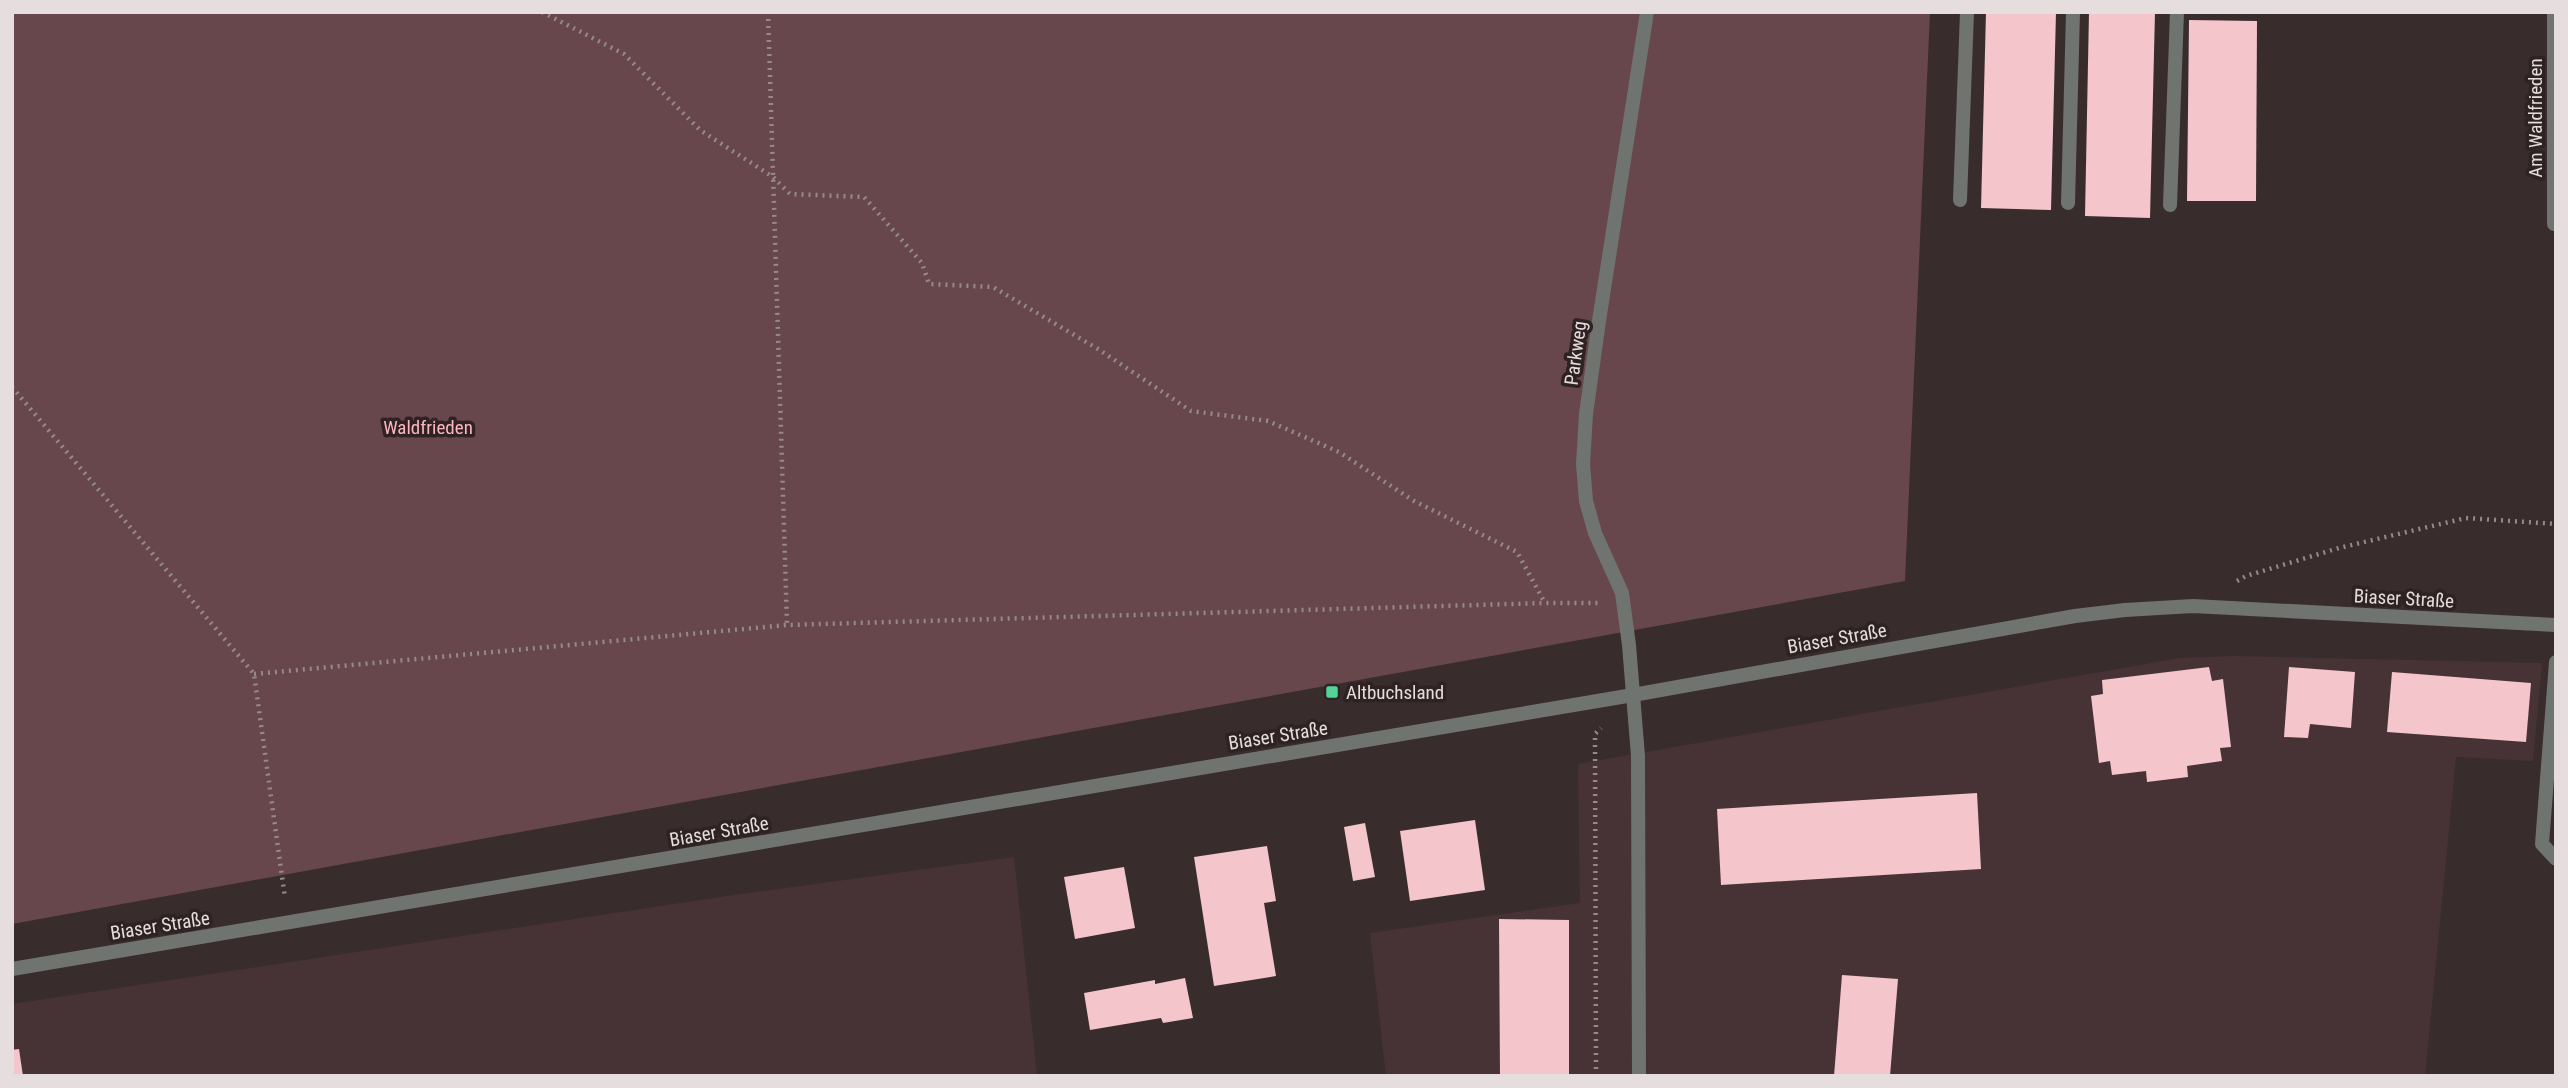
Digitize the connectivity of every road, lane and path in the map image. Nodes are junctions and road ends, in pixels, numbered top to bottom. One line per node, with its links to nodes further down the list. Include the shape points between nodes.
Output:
1 (542, 12): 8 (path, via 624,54 700,130)
2 (768, 12): 8 (path)
3 (1647, 12): 17 (street, Parkweg, via 1599,321 1583,464 1595,533)
4 (1968, 12): 9 (street)
5 (2073, 12): 10 (street)
6 (2177, 12): 11 (street)
7 (2554, 12): 12 (street, Am Waldfrieden)
8 (773, 177): 16 (path, via 790,194 864,197 922,263 929,284 993,287 1191,411 1269,421 1339,452 1414,501 1517,552); 18 (path)
9 (1960, 200)
10 (2068, 204)
11 (2170, 205)
12 (2554, 224)
13 (12, 387): 21 (path)
14 (2556, 524): 15 (path, via 2466,519 2340,548)
15 (2235, 582)
16 (1545, 603): 17 (path); 18 (path)
17 (1624, 604): 22 (street, Parkweg)
18 (787, 625): 21 (path)
19 (2556, 625): 22 (street, Biaser Straße, via 2193,606 2125,610)
20 (2556, 662): 23 (street, via 2542,844)
21 (254, 674): 24 (path)
22 (1633, 695): 24 (street, Biaser Straße); 26 (path, via 1595,734); 27 (street, via 1638,756)
23 (2556, 859)
24 (289, 923): 25 (street, Biaser Straße)
25 (12, 969)
26 (1596, 1076)
27 (1639, 1076)

